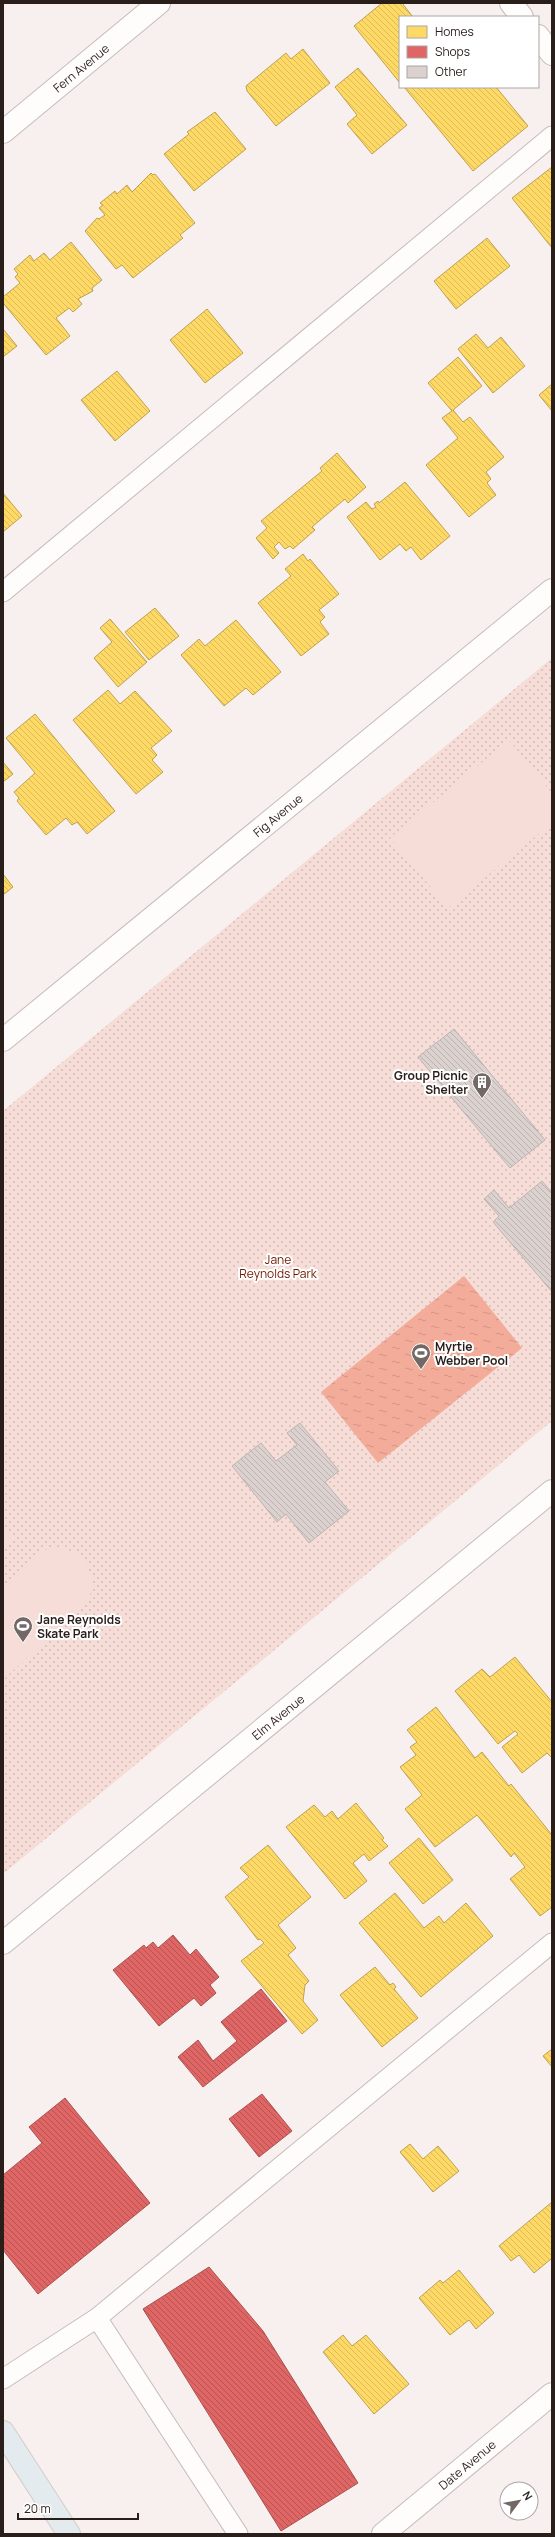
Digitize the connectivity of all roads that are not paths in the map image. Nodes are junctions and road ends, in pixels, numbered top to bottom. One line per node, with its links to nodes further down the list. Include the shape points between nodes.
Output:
1 (159, 3): 6 (street, Fern Avenue)
2 (511, 3): 3 (street)
3 (521, 16)
4 (539, 37): 5 (street)
5 (552, 54)
6 (3, 132)
7 (552, 136): 9 (lane)
8 (552, 590): 10 (street, Fig Avenue)
9 (3, 592)
10 (3, 1040)
11 (552, 1491): 12 (street, Elm Avenue)
12 (3, 1943)
13 (552, 1943): 14 (lane)
14 (97, 2318): 15 (lane); 19 (lane)
15 (3, 2379)
16 (552, 2394): 20 (street, Date Avenue)
17 (3, 2432): 18 (main road)
18 (69, 2534)
19 (238, 2534)
20 (382, 2534)

